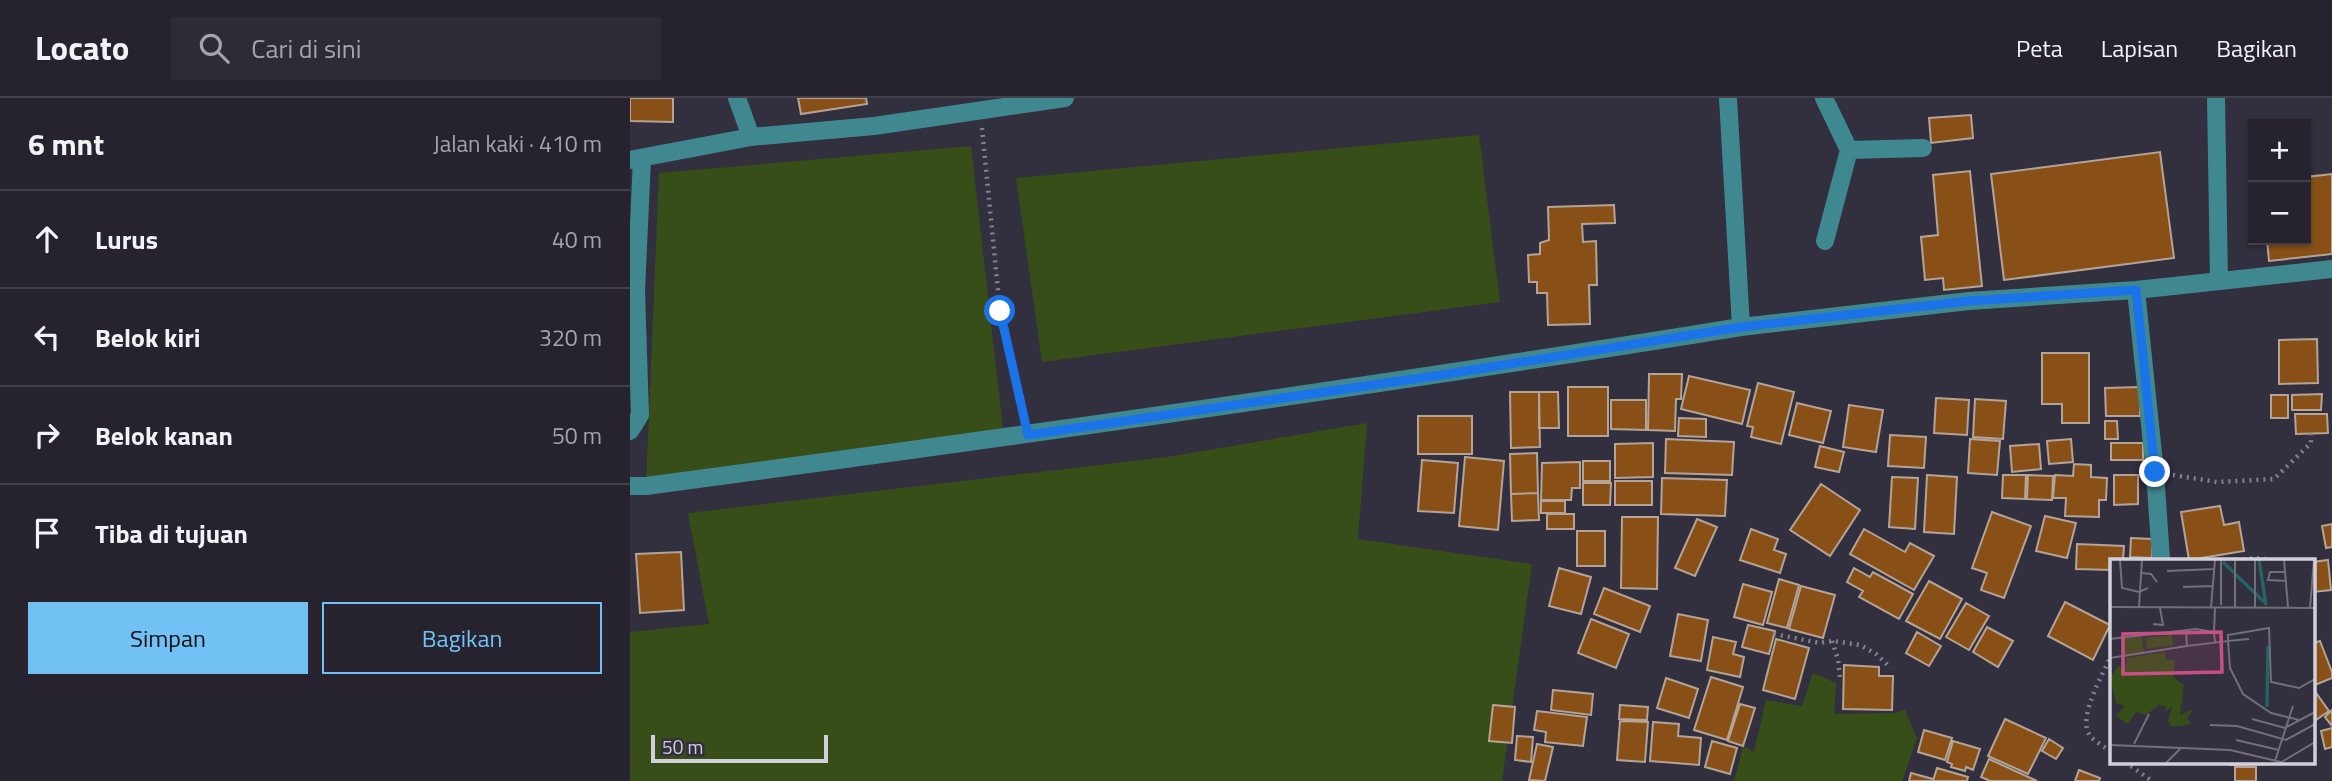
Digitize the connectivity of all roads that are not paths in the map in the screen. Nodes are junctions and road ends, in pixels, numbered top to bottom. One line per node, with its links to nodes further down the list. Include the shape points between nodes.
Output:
1 (737, 98): 6 (street)
2 (1065, 98): 6 (street, via 874,126)
3 (1728, 98): 14 (street)
4 (1824, 98): 8 (street)
5 (2216, 98): 12 (street)
6 (751, 137): 9 (street)
7 (1923, 148): 8 (street)
8 (1849, 150): 10 (street)
9 (636, 159): 15 (street, via 640,415)
10 (1825, 242)
11 (2332, 269): 12 (street)
12 (2219, 281): 13 (street)
13 (2136, 290): 14 (street, via 1969,301); 17 (street)
14 (1741, 327): 16 (street, via 1028,435)
15 (630, 431)
16 (630, 486)
17 (2161, 559)

